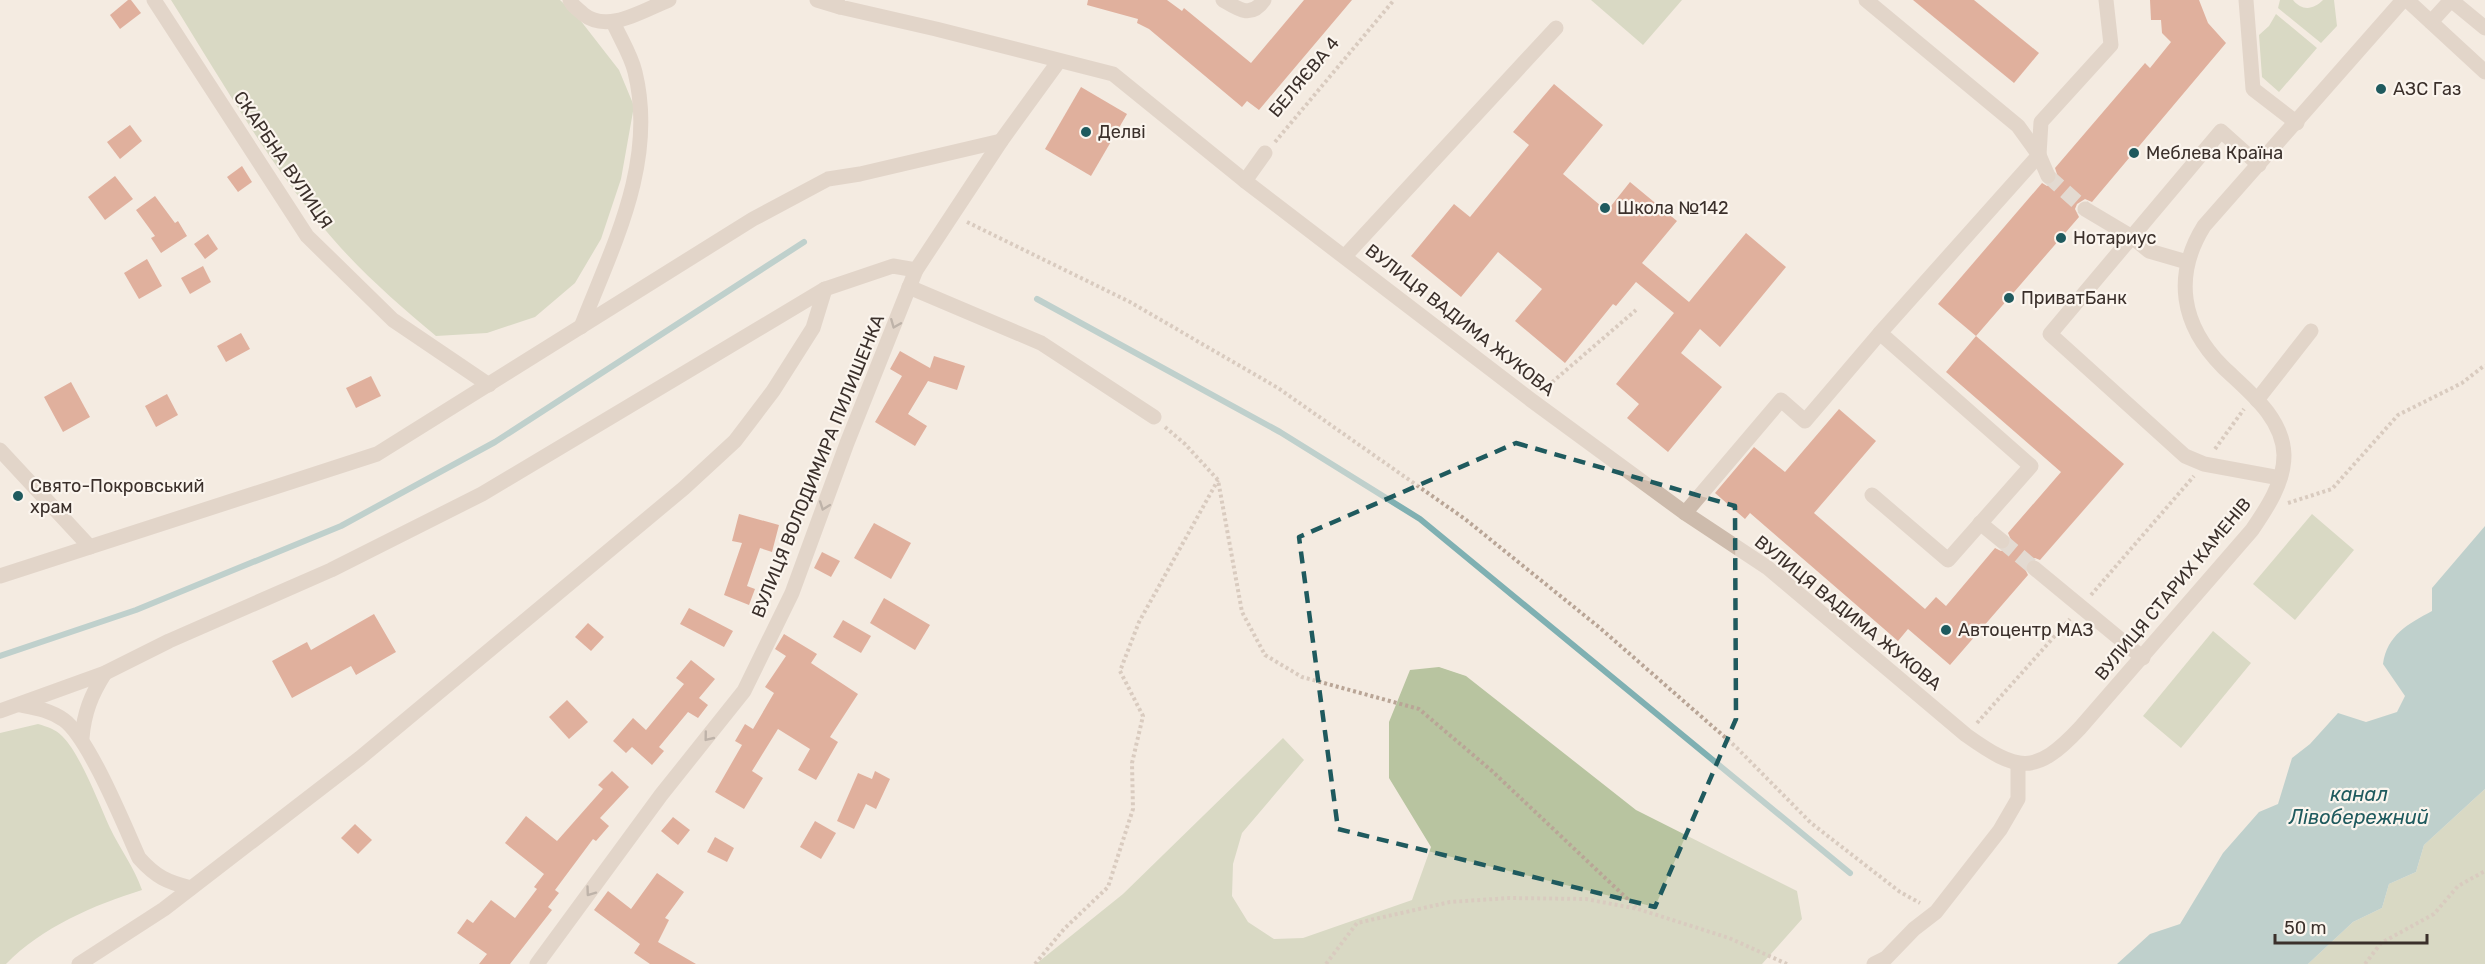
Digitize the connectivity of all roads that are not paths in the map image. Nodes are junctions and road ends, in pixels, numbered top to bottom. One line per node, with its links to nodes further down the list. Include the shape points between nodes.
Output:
1 (154, 0): 35 (street, СКАРБНА ВУЛИЦЯ, via 307,236 393,320)
2 (570, 0): 12 (street, via 598,23)
3 (669, 0): 12 (street)
4 (817, 0): 11 (street, ВУЛИЦЯ ВАДИМА ЖУКОВА)
5 (1223, 0): 6 (street, via 1234,9 1248,12)
6 (1264, 0)
7 (1866, 0): 21 (street, via 2018,126)
8 (2106, 0): 21 (street, via 2111,45 2041,122)
9 (2246, 0): 18 (street, via 2253,88)
10 (2405, 0): 13 (street); 18 (street, ВУЛИЦЯ СТАРИХ КАМЕНІВ)
11 (838, 4): 16 (street, ВУЛИЦЯ ВАДИМА ЖУКОВА)
12 (613, 22): 32 (street, via 635,69 643,114 639,162 628,206)
13 (2431, 22): 15 (street, via 2451,0); 17 (street)
14 (1556, 28): 27 (street)
15 (2485, 28)
16 (1059, 61): 19 (street, ВУЛИЦЯ ВОЛОДИМИРА ПИЛИШЕНКА); 24 (street, ВУЛИЦЯ ВАДИМА ЖУКОВА, via 1113,74)
17 (2485, 72)
18 (2297, 123): 22 (street, ВУЛИЦЯ СТАРИХ КАМЕНІВ)
19 (1001, 141): 29 (street, ВУЛИЦЯ ВОЛОДИМИРА ПИЛИШЕНКА); 32 (street, via 828,179 753,219)
20 (1265, 153): 24 (street)
21 (2039, 155): 23 (street); 34 (street)
22 (2259, 165): 26 (street, via 2221,131); 28 (street, ВУЛИЦЯ СТАРИХ КАМЕНІВ, via 2204,226)
23 (2048, 176)
24 (1245, 181): 27 (street, ВУЛИЦЯ ВАДИМА ЖУКОВА)
25 (2085, 209): 26 (street)
26 (2132, 237): 28 (street, via 2149,251); 39 (street, via 2050,334 2186,456 2204,464)
27 (1345, 256): 41 (street, ВУЛИЦЯ ВАДИМА ЖУКОВА)
28 (2187, 262): 36 (street, ВУЛИЦЯ СТАРИХ КАМЕНІВ, via 2184,283 2194,327 2220,364)
29 (916, 270): 30 (street, ВУЛИЦЯ ВОЛОДИМИРА ПИЛИШЕНКА); 31 (street, via 893,267)
30 (909, 287): 37 (street, via 1041,343); 55 (street, ВУЛИЦЯ ВОЛОДИМИРА ПИЛИШЕНКА, one-way to 55, via 792,593 744,691 661,795)
31 (825, 289): 48 (street, via 482,494 331,570); 53 (street, via 813,328 735,441 360,758)
32 (581, 327): 35 (street)
33 (2311, 331): 36 (street)
34 (1880, 333): 41 (street, via 1805,421 1781,400); 42 (street, via 2031,466)
35 (489, 385): 44 (street, via 377,454)
36 (2255, 398): 39 (street, ВУЛИЦЯ СТАРИХ КАМЕНІВ, via 2276,425 2282,442)
37 (1154, 417)
38 (0, 450): 44 (street)
39 (2280, 478): 47 (street, ВУЛИЦЯ СТАРИХ КАМЕНІВ, via 2252,530)
40 (1872, 495): 42 (street, via 1948,560)
41 (1684, 513): 52 (street, ВУЛИЦЯ ВАДИМА ЖУКОВА, via 1768,568 1966,735 1998,757)
42 (1980, 523): 43 (street)
43 (2002, 541)
44 (90, 547): 46 (street)
45 (2034, 568): 47 (street)
46 (0, 576)
47 (2143, 658): 52 (street, ВУЛИЦЯ СТАРИХ КАМЕНІВ, via 2059,750 2033,764)
48 (105, 673): 49 (street); 51 (street, via 84,715)
49 (17, 705): 50 (street); 51 (street, via 42,709 64,720)
50 (0, 711)
51 (82, 738): 53 (street, via 139,858 171,884)
52 (2018, 763): 56 (street, via 2018,799 2000,830 1936,912 1886,958)
53 (191, 888): 54 (street)
54 (79, 964)
55 (537, 964)
56 (1874, 964)

